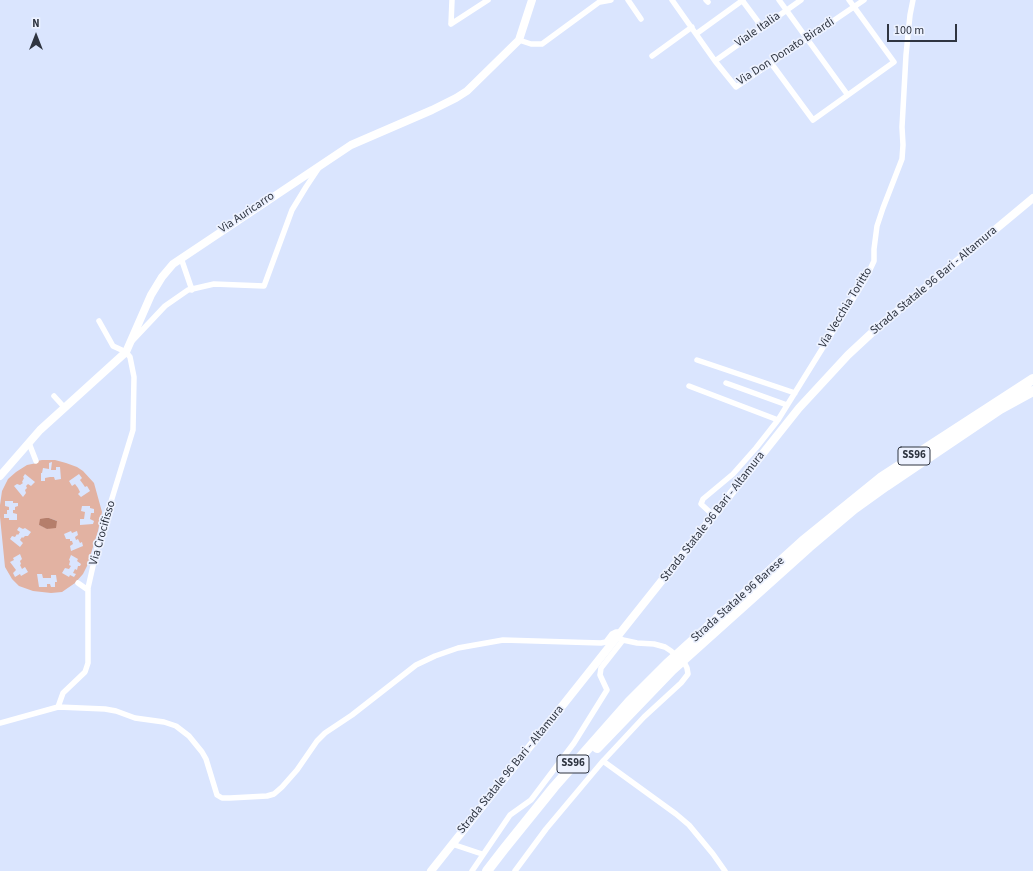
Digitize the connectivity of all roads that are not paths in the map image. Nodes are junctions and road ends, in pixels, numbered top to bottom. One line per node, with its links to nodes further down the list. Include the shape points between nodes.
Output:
1 (452, 0): 2 (street, via 451,24)
2 (488, 0)
3 (532, 0): 21 (street, Via Auricarro)
4 (611, 0): 13 (street)
5 (628, 0): 16 (street)
6 (672, 0): 17 (street)
7 (743, 0): 18 (street); 19 (street)
8 (779, 0): 15 (street)
9 (801, 0): 15 (street, Viale Italia)
10 (849, 0): 14 (street)
11 (864, 0): 14 (street, Via Don Donato Birardi)
12 (912, 0): 37 (street, Via Vecchia Toritto, via 906,55 902,159 877,226 874,261)
13 (601, 1): 21 (street, via 542,44)
14 (854, 7): 20 (street, Via Don Donato Birardi); 25 (street, via 894,62)
15 (787, 10): 18 (street, Viale Italia); 20 (street)
16 (641, 19)
17 (692, 27): 19 (street); 22 (street)
18 (762, 27): 23 (street, Viale Italia)
19 (696, 34): 23 (street)
20 (808, 39): 24 (street, Via Don Donato Birardi); 25 (street)
21 (519, 40): 26 (street, Via Auricarro, via 467,91 456,98 351,145)
22 (652, 56)
23 (715, 61): 24 (street, Via Don Donato Birardi, via 736,87)
24 (771, 63): 25 (street, via 813,120)
25 (847, 94)
26 (323, 163): 28 (street, Via Auricarro); 29 (street, via 292,210 264,286 214,284)
27 (1033, 198): 45 (street, Strada Statale 96 Bari - Altamura, via 848,355 799,408)
28 (181, 258): 29 (street); 31 (street, Via Auricarro, via 162,277 151,295)
29 (192, 290): 31 (street, via 188,290 165,306)
30 (99, 320): 31 (street, via 113,346)
31 (127, 348): 40 (street, Via Auricarro); 48 (street, Via Crocifisso, via 134,377 133,430 98,544)
32 (697, 360): 37 (street)
33 (1033, 379): 46 (highway, Strada Statale 96 Barese / SS96, via 882,477)
34 (726, 384): 39 (street)
35 (689, 386): 41 (street)
36 (1033, 391): 46 (highway, Strada Statale 96 Barese / SS96, via 1000,409)
37 (795, 393): 39 (street, Via Vecchia Toritto)
38 (54, 396): 40 (street)
39 (787, 405): 41 (street, Via Vecchia Toritto)
40 (64, 407): 42 (street, Via Auricarro)
41 (778, 420): 45 (street, Via Vecchia Toritto, via 733,474 703,498 701,504)
42 (29, 444): 43 (street); 44 (street, Via Auricarro)
43 (36, 461)
44 (0, 476)
45 (714, 516): 49 (street, Strada Statale 96 Bari - Altamura)
46 (806, 544): 50 (highway, Strada Statale 96 Barese / SS96)
47 (78, 583): 48 (street)
48 (88, 590): 51 (street, Via Crocifisso, via 88,663 85,672 63,693)
49 (621, 636): 51 (street, via 616,632 606,642 601,643 503,640 458,648 422,662 325,733 282,787 267,796 222,798 217,795 206,758 189,736 176,726 105,709); 53 (street, via 637,643 654,644 671,650 685,664 688,674); 54 (street, Strada Statale 96 Bari - Altamura); 55 (street, via 601,668 600,675 607,690 574,742 531,800 510,815)
50 (669, 667): 58 (highway, Strada Statale 96 Barese / SS96, via 628,702 577,759); 59 (highway, Strada Statale 96 Barese / SS96, via 575,770)
51 (58, 707): 52 (street)
52 (0, 722)
53 (603, 760): 60 (street); 61 (street, via 676,814 699,837)
54 (452, 844): 55 (street); 56 (street, Strada Statale 96 Bari - Altamura)
55 (482, 854): 57 (street)
56 (431, 871)
57 (472, 871)
58 (487, 871)
59 (496, 871)
60 (515, 871)
61 (725, 871)

